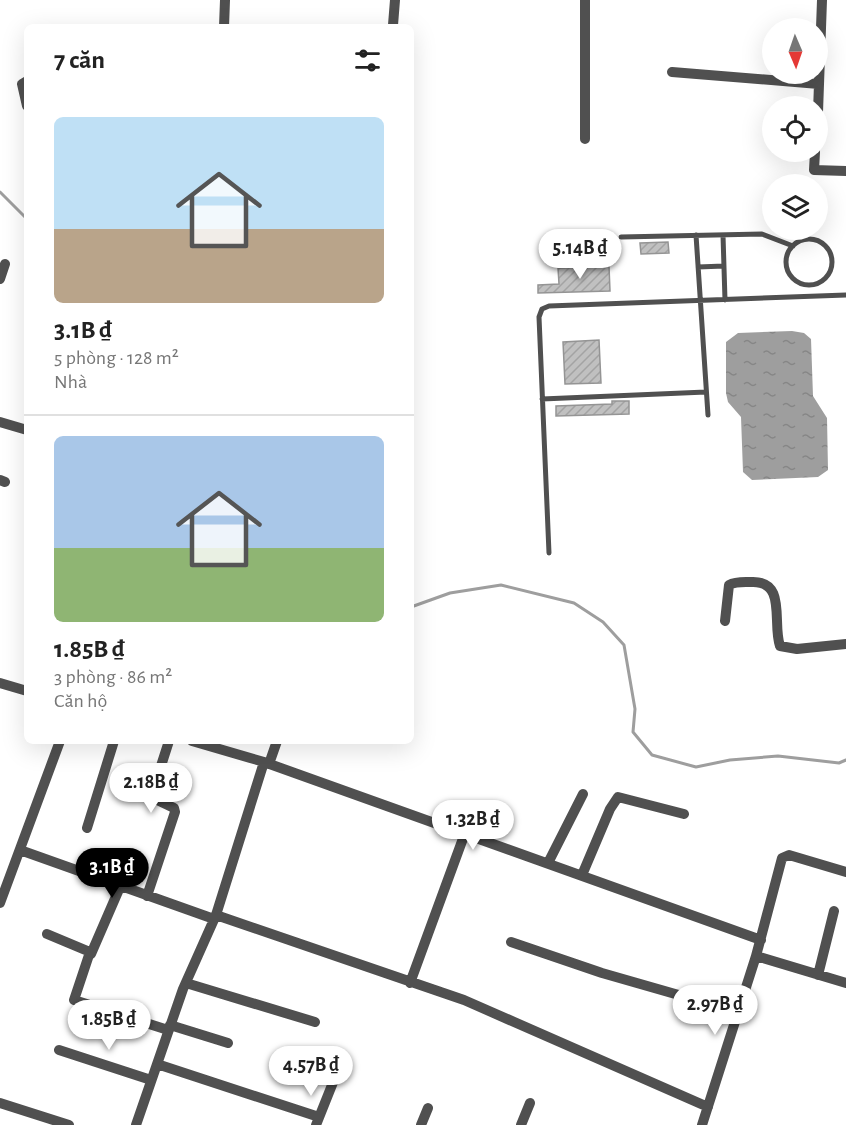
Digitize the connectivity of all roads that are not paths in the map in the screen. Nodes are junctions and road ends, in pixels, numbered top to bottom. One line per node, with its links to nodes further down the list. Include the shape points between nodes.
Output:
1 (225, 0): 6 (street)
2 (395, 0): 7 (street)
3 (585, 0): 12 (street)
4 (822, 0): 5 (street)
5 (821, 18)
6 (224, 24)
7 (393, 24)
8 (672, 72): 9 (street)
9 (762, 79)
10 (819, 84): 11 (street)
11 (819, 96)
12 (585, 139)
13 (814, 162): 14 (street, via 814,170)
14 (846, 171)
15 (723, 235): 16 (lane); 18 (lane, via 762,234); 20 (lane)
16 (696, 236): 17 (lane); 21 (lane)
17 (621, 237)
18 (792, 246): 23 (lane, via 786,259 789,273); 23 (lane, via 813,239 830,253 828,274)
19 (5, 264): 22 (street)
20 (724, 266): 21 (lane); 26 (lane)
21 (698, 267): 27 (lane)
22 (0, 279)
23 (808, 284): 25 (lane)
24 (846, 295): 25 (lane)
25 (809, 297): 26 (lane)
26 (725, 300): 27 (lane)
27 (700, 301): 28 (lane); 29 (lane, via 542,309)
28 (706, 392): 29 (lane); 30 (lane)
29 (542, 399): 33 (lane)
30 (708, 415)
31 (0, 422): 32 (street)
32 (24, 429)
33 (549, 554)
34 (725, 621): 35 (street, via 729,585 760,582 777,597 780,646 797,650)
35 (846, 644)
36 (0, 683): 37 (street)
37 (24, 690)
38 (59, 744): 48 (street)
39 (113, 744): 46 (street)
40 (168, 744): 54 (street, via 151,797 174,808 175,813)
41 (202, 744): 43 (street)
42 (276, 744): 43 (street)
43 (266, 763): 47 (street); 56 (street)
44 (583, 794): 49 (street)
45 (684, 814): 51 (street, via 618,797)
46 (87, 828)
47 (465, 833): 49 (street); 64 (street)
48 (20, 850): 52 (street); 53 (street)
49 (548, 863): 51 (street)
50 (846, 872): 58 (street, via 782,858)
51 (582, 875): 58 (street)
52 (120, 887): 54 (street); 60 (street)
53 (1, 896)
54 (147, 896): 56 (street)
55 (834, 911): 62 (street)
56 (215, 917): 63 (street); 64 (street)
57 (47, 934): 60 (street)
58 (761, 940): 61 (street)
59 (511, 942): 66 (street)
60 (91, 954): 68 (street, via 74,1000)
61 (756, 956): 62 (street); 66 (street)
62 (818, 975): 65 (street)
63 (186, 983): 67 (street); 68 (street)
64 (410, 983): 76 (street, via 464,1000)
65 (846, 983)
66 (738, 1012): 76 (street)
67 (315, 1022)
68 (169, 1028): 69 (street); 71 (street)
69 (228, 1043)
70 (59, 1050): 72 (street)
71 (157, 1064): 72 (street); 78 (street)
72 (151, 1080): 80 (street)
73 (334, 1080): 78 (street)
74 (0, 1103): 79 (street)
75 (530, 1103): 82 (street)
76 (708, 1107): 83 (street)
77 (428, 1108): 81 (street)
78 (318, 1121)
79 (69, 1125)
80 (136, 1125)
81 (421, 1125)
82 (521, 1125)
83 (702, 1125)

